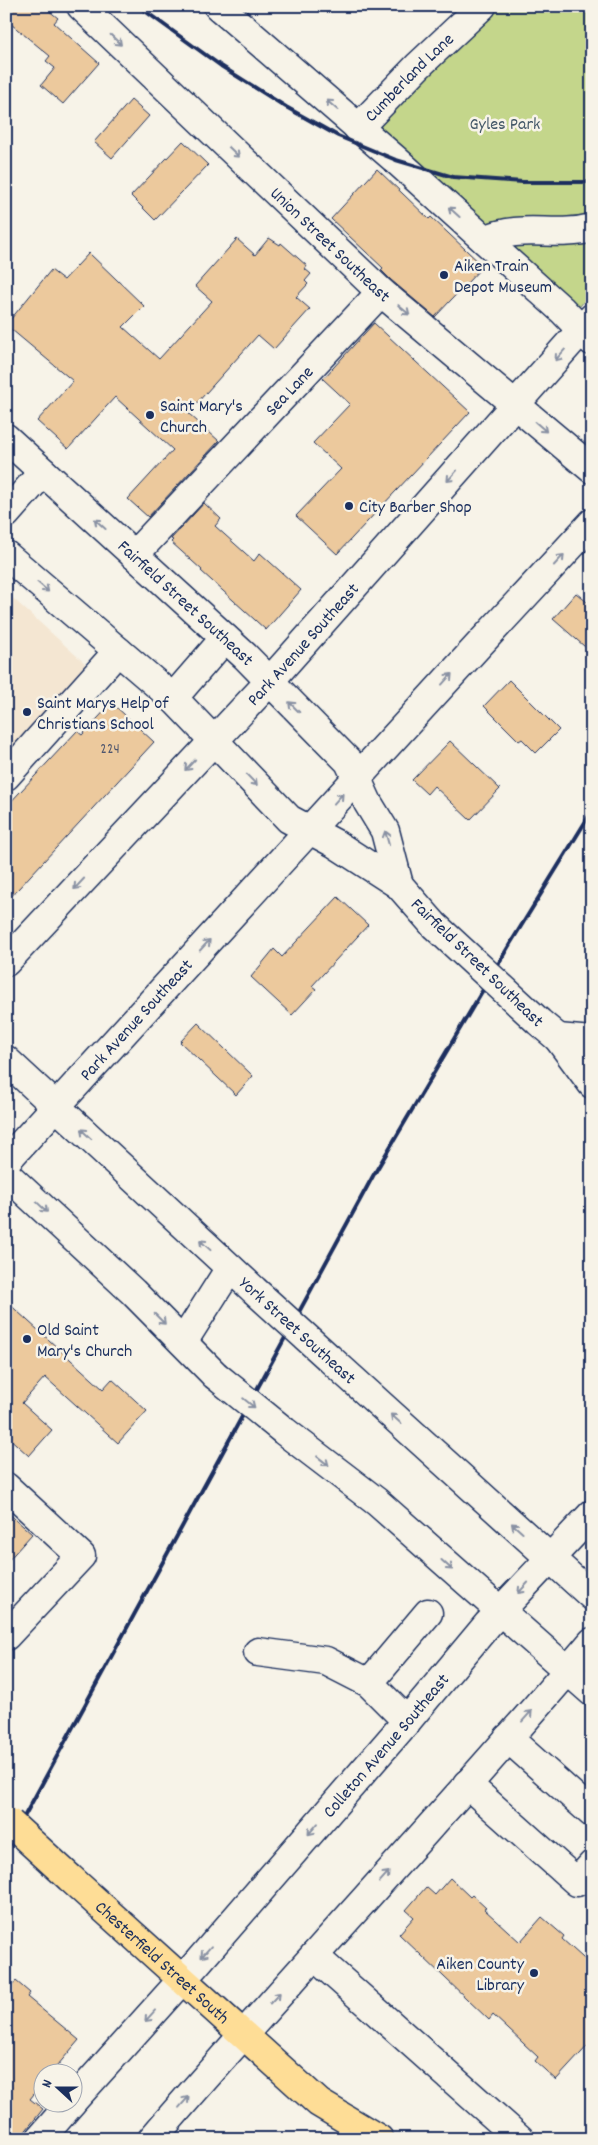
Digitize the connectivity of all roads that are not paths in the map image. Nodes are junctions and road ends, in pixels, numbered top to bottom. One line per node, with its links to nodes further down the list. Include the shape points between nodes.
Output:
1 (81, 6): 7 (street, Union Street Southeast, one-way to 7)
2 (218, 6): 4 (street, one-way to 2)
3 (482, 6): 4 (street, Cumberland Lane)
4 (358, 128): 6 (street, one-way to 4)
5 (592, 228): 6 (street, via 500,233)
6 (485, 240): 8 (street)
7 (381, 292): 9 (street, Union Street Southeast, one-way to 9); 16 (street, Sea Lane)
8 (588, 330): 9 (street, Park Avenue Southeast, one-way to 9)
9 (516, 405): 11 (street, Union Street Southeast, one-way to 11); 19 (street, Park Avenue Southeast, one-way to 19)
10 (6, 438): 12 (street, Fairfield Street Southeast)
11 (592, 469)
12 (44, 472): 13 (street); 16 (street, Fairfield Street Southeast, one-way to 12)
13 (6, 514)
14 (592, 524): 23 (street, Park Avenue Southeast, one-way to 14)
15 (6, 555): 18 (street, Fairfield Street Southeast, one-way to 18)
16 (134, 555): 17 (street, Fairfield Street Southeast)
17 (225, 638): 19 (street, Fairfield Street Southeast); 20 (street)
18 (118, 651): 20 (street, Fairfield Street Southeast); 22 (street)
19 (269, 682): 21 (street, Park Avenue Southeast); 23 (street, Fairfield Street Southeast, one-way to 19, via 349,762)
20 (172, 698): 21 (street, Fairfield Street Southeast)
21 (214, 740): 24 (street, Fairfield Street Southeast, one-way to 24, via 289,819); 26 (street, Park Avenue Southeast, one-way to 26)
22 (6, 776)
23 (358, 777): 24 (street, Park Avenue Southeast, one-way to 23); 25 (street, Fairfield Street Southeast, one-way to 23, via 385,831 368,803)
24 (310, 831): 25 (street, Fairfield Street Southeast); 31 (street, Park Avenue Southeast, one-way to 24)
25 (399, 885): 27 (street, Fairfield Street Southeast, bridge, via 434,925)
26 (6, 962)
27 (549, 1030): 28 (street, Fairfield Street Southeast); 30 (street, Fairfield Street Southeast)
28 (592, 1042)
29 (6, 1060): 31 (street, York Street Southeast)
30 (592, 1084)
31 (56, 1106): 32 (street, Park Avenue Southeast); 34 (street, York Street Southeast, one-way to 31)
32 (6, 1162)
33 (6, 1174): 35 (street, one-way to 35)
34 (230, 1268): 35 (street); 38 (street, York Street Southeast, one-way to 34, bridge)
35 (183, 1342): 40 (street, one-way to 40, bridge, via 215,1374 284,1431 377,1502)
36 (6, 1487): 42 (street, via 81,1556)
37 (592, 1514): 38 (street, Colleton Avenue Southeast)
38 (551, 1558): 39 (street, York Street Southeast); 40 (street, Colleton Avenue Southeast, one-way to 40)
39 (592, 1596)
40 (500, 1612): 45 (street); 48 (street, Colleton Avenue Southeast)
41 (428, 1613): 46 (street)
42 (6, 1636)
43 (592, 1642): 45 (street)
44 (258, 1652): 46 (street, via 326,1662)
45 (567, 1671): 47 (street); 49 (street, one-way to 45)
46 (369, 1683): 48 (street)
47 (592, 1692)
48 (407, 1721): 55 (street, Colleton Avenue Southeast, one-way to 55)
49 (508, 1738): 50 (street); 51 (street)
50 (467, 1784): 53 (street, via 577,1882); 54 (street, one-way to 50)
51 (592, 1813)
52 (6, 1820): 55 (main road, Chesterfield Street South, bridge)
53 (592, 1866)
54 (314, 1956): 56 (street, one-way to 54); 64 (street)
55 (182, 1979): 56 (main road, Chesterfield Street South); 57 (street, Colleton Avenue Southeast, one-way to 57)
56 (242, 2034): 58 (main road, Chesterfield Street South); 61 (street, one-way to 56)
57 (82, 2091)
58 (319, 2103): 62 (street); 63 (main road, Chesterfield Street South)
59 (63, 2112): 60 (street, Colleton Avenue Southeast)
60 (40, 2139)
61 (152, 2139)
62 (354, 2139)
63 (379, 2139)
64 (520, 2139)

